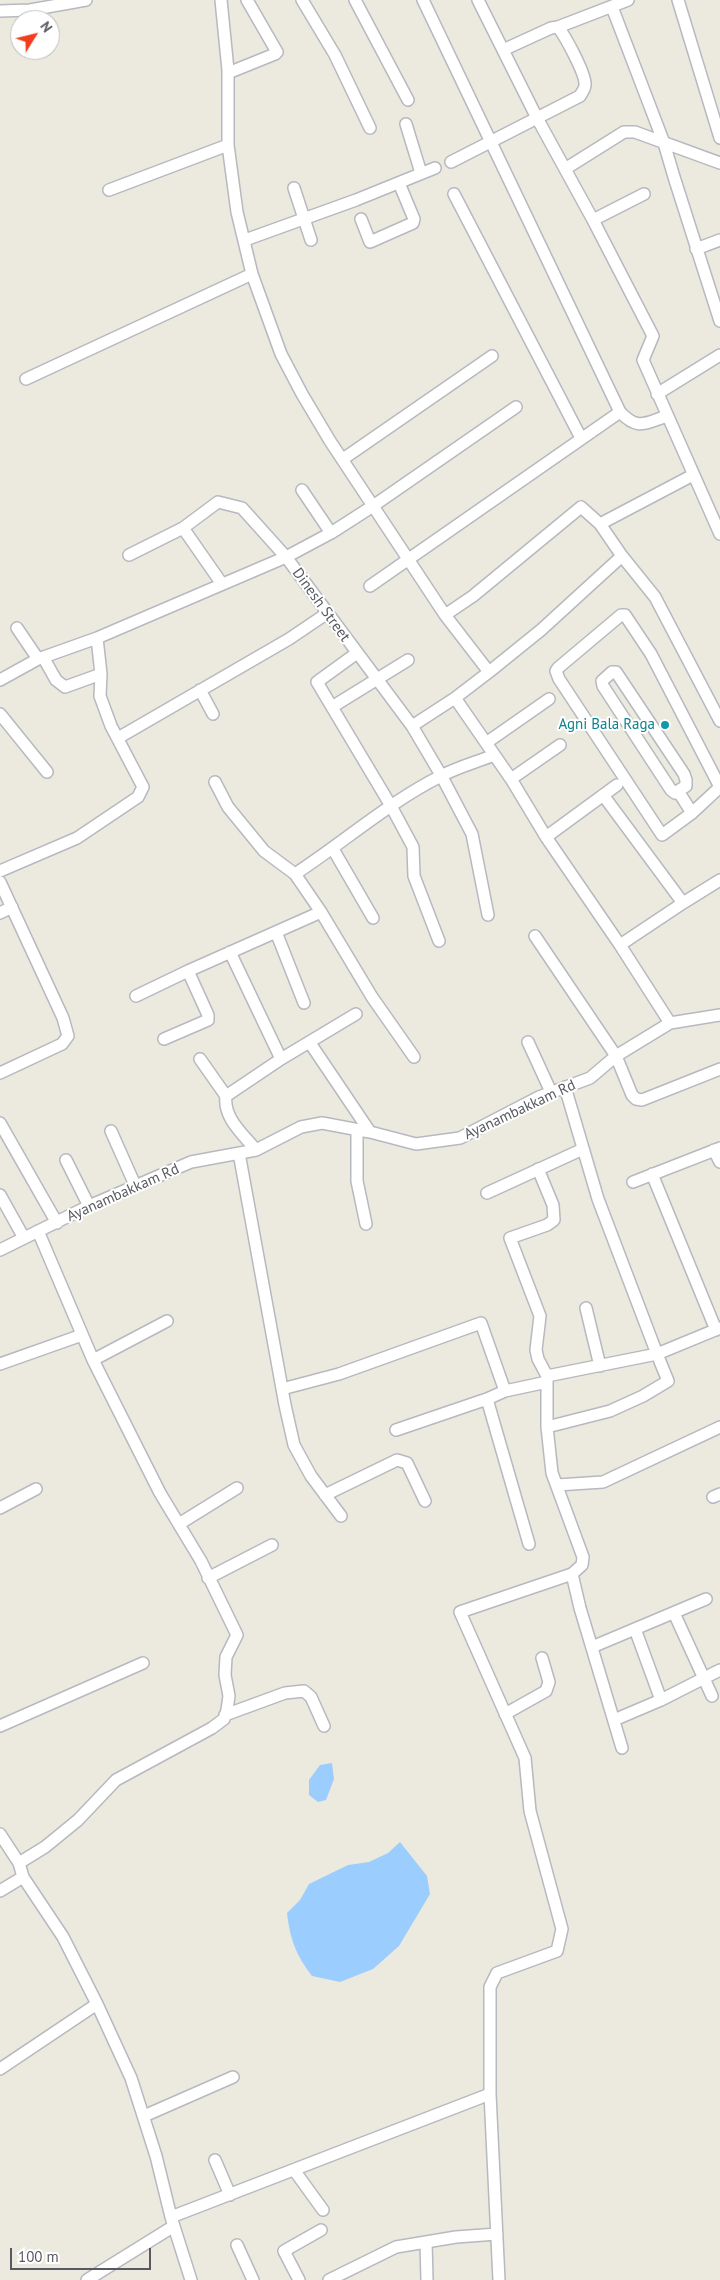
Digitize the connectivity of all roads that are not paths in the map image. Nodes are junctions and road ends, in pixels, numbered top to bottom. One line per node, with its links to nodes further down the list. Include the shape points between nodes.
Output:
1 (86, 0): 11 (street, via 30,10)
2 (221, 0): 14 (street)
3 (247, 0): 14 (street, via 276,52)
4 (302, 0): 18 (street, via 335,55)
5 (355, 0): 15 (street)
6 (423, 0): 20 (street)
7 (478, 0): 13 (street)
8 (628, 0): 10 (street)
9 (678, 0): 19 (street)
10 (612, 7): 12 (street); 21 (street)
11 (0, 11)
12 (558, 27): 13 (street); 16 (street, via 575,56 585,84 580,96)
13 (503, 50): 16 (street)
14 (228, 73): 22 (street)
15 (408, 100)
16 (537, 118): 20 (street); 26 (street)
17 (406, 124): 27 (street)
18 (370, 128)
19 (720, 138)
20 (492, 141): 23 (street); 47 (street)
21 (664, 143): 24 (street); 26 (street, via 635,132 624,132); 39 (street)
22 (228, 145): 30 (street); 36 (street, via 237,212)
23 (451, 162)
24 (720, 163)
25 (435, 168): 27 (street)
26 (565, 169): 35 (street)
27 (421, 174): 28 (street)
28 (399, 183): 33 (street); 34 (street, via 413,223 370,242)
29 (294, 188): 33 (street)
30 (109, 190)
31 (454, 194): 49 (street)
32 (644, 194): 35 (street)
33 (304, 218): 36 (street); 37 (street)
34 (361, 219)
35 (593, 220): 45 (street, via 653,336 643,360)
36 (245, 240): 40 (street)
37 (311, 240)
38 (720, 240): 39 (street)
39 (696, 249): 41 (street)
40 (252, 274): 44 (street); 50 (street, via 281,354 306,402)
41 (720, 321)
42 (720, 355): 45 (street)
43 (492, 356): 50 (street)
44 (26, 379)
45 (657, 394): 48 (street)
46 (516, 408): 53 (street)
47 (620, 412): 48 (street, via 630,422 640,425); 49 (street)
48 (667, 416): 51 (street)
49 (581, 438): 61 (street)
50 (343, 459): 53 (street)
51 (693, 475): 54 (street); 57 (street)
52 (302, 490): 56 (street)
53 (374, 506): 56 (street); 61 (street)
54 (600, 524): 59 (street); 65 (street, via 581,507)
55 (183, 528): 58 (street); 60 (street, Dinesh Street, via 218,502 242,508); 62 (street)
56 (331, 533): 60 (street)
57 (720, 534)
58 (129, 555)
59 (622, 556): 71 (street, via 541,630); 81 (street, via 655,597)
60 (286, 557): 62 (street); 64 (street, Dinesh Street)
61 (408, 559): 63 (street); 65 (street)
62 (222, 584): 67 (street)
63 (370, 586)
64 (326, 614): 68 (street, Dinesh Street); 75 (street)
65 (445, 615): 71 (street)
66 (17, 628): 69 (street)
67 (97, 638): 69 (street); 72 (street)
68 (357, 653): 74 (street, Dinesh Street); 78 (street, via 317,682)
69 (40, 658): 72 (street, via 65,687); 73 (street)
70 (408, 660): 74 (street)
71 (489, 672): 76 (street)
72 (101, 674): 83 (street, via 100,696)
73 (0, 680)
74 (378, 680): 78 (street); 82 (street, Dinesh Street)
75 (200, 690): 80 (street); 83 (street)
76 (455, 698): 82 (street); 84 (street)
77 (549, 699): 84 (street)
78 (332, 707): 95 (street)
79 (0, 714): 87 (street)
80 (213, 714)
81 (720, 720)
82 (412, 726): 88 (street, Dinesh Street)
83 (118, 738): 99 (street, via 142,787 138,797 77,838)
84 (486, 743): 86 (street)
85 (560, 745): 89 (street)
86 (494, 755): 88 (street); 89 (street)
87 (47, 772)
88 (441, 776): 95 (street); 107 (street, Dinesh Street, via 472,834)
89 (511, 779): 97 (street)
90 (215, 782): 100 (street, via 228,807 264,851)
91 (617, 785): 94 (street)
92 (720, 787): 96 (street); 96 (street, via 651,654 625,615 621,615 556,670 559,679 662,835)
93 (678, 791): 93 (street, via 671,790 603,686 602,681 612,672 616,672 684,774 686,786); 96 (street)
94 (603, 795): 97 (street); 103 (street)
95 (391, 806): 98 (street); 111 (street, via 412,847 414,876)
96 (692, 813)
97 (546, 837): 112 (street)
98 (333, 849): 100 (street); 108 (street)
99 (0, 871)
100 (295, 874): 105 (street)
101 (720, 880): 103 (street)
102 (0, 882): 104 (street)
103 (682, 903): 112 (street)
104 (12, 907): 106 (street); 128 (street, via 63,1018 68,1036 62,1044)
105 (321, 912): 109 (street); 124 (street, via 367,989)
106 (0, 913)
107 (488, 915)
108 (373, 918)
109 (276, 932): 113 (street); 116 (street)
110 (535, 936): 123 (street)
111 (439, 941)
112 (620, 946): 119 (street)
113 (230, 952): 114 (street); 126 (street)
114 (188, 971): 115 (street); 120 (street, via 208,1020)
115 (136, 996)
116 (304, 1003)
117 (356, 1014): 122 (street)
118 (720, 1015): 119 (street, Ayanambakkam Rd)
119 (670, 1023): 123 (street, Ayanambakkam Rd)
120 (164, 1039)
121 (528, 1042): 130 (street)
122 (310, 1043): 126 (street); 135 (street)
123 (616, 1056): 127 (street, via 632,1095 642,1100); 129 (street, Ayanambakkam Rd, via 590,1078)
124 (414, 1057)
125 (200, 1059): 131 (street)
126 (281, 1059): 131 (street)
127 (720, 1069)
128 (0, 1073)
129 (565, 1087): 130 (street, Ayanambakkam Rd); 136 (street)
130 (552, 1092): 135 (street, Ayanambakkam Rd, via 460,1138 416,1144)
131 (226, 1096): 138 (street, via 229,1118)
132 (0, 1123): 149 (street)
133 (357, 1130): 135 (street, Ayanambakkam Rd); 138 (street, Ayanambakkam Rd, via 322,1123 301,1127); 150 (street, via 357,1181)
134 (111, 1131): 145 (street)
135 (370, 1132)
136 (583, 1149): 142 (street); 158 (street, via 598,1200)
137 (717, 1149): 141 (street); 143 (street)
138 (256, 1150): 139 (street, Ayanambakkam Rd)
139 (239, 1153): 145 (street, Ayanambakkam Rd, via 191,1162); 163 (street)
140 (66, 1160): 148 (street)
141 (720, 1162)
142 (538, 1169): 146 (street); 162 (street, via 553,1205 554,1220 510,1238 540,1316 536,1350)
143 (652, 1174): 144 (street); 156 (street)
144 (633, 1182)
145 (135, 1185): 148 (street, Ayanambakkam Rd)
146 (487, 1193)
147 (0, 1195): 152 (street)
148 (90, 1206): 149 (street, Ayanambakkam Rd)
149 (57, 1223): 151 (street, Ayanambakkam Rd)
150 (366, 1224)
151 (38, 1231): 152 (street, Ayanambakkam Rd); 157 (street)
152 (24, 1238): 153 (street, Ayanambakkam Rd)
153 (0, 1250)
154 (586, 1308): 161 (street)
155 (167, 1321): 159 (street)
156 (718, 1329): 158 (street)
157 (82, 1335): 159 (street); 160 (street)
158 (657, 1354): 161 (street); 166 (street, via 668,1381 610,1411)
159 (93, 1360): 176 (street)
160 (0, 1364)
161 (600, 1366): 162 (street)
162 (547, 1379): 164 (street); 166 (street)
163 (282, 1389): 164 (street, via 339,1374 480,1322); 172 (street, via 294,1445)
164 (505, 1391): 165 (street)
165 (488, 1399): 168 (street); 177 (street)
166 (547, 1427): 169 (street, via 552,1473)
167 (720, 1427): 169 (street, via 603,1482)
168 (396, 1430)
169 (557, 1485): 179 (street, via 583,1557 582,1565)
170 (237, 1488): 176 (street)
171 (36, 1489): 174 (street)
172 (325, 1495): 173 (street, via 397,1460 407,1463); 175 (street)
173 (425, 1501)
174 (0, 1508)
175 (341, 1516)
176 (179, 1524): 180 (street)
177 (530, 1544)
178 (272, 1545): 180 (street)
179 (572, 1574): 184 (street); 191 (street, via 460,1612)
180 (208, 1578): 192 (street, via 237,1635 226,1657 229,1696)
181 (706, 1599): 182 (street)
182 (674, 1613): 183 (street); 188 (street)
183 (635, 1629): 184 (street); 190 (street)
184 (592, 1646): 193 (street)
185 (542, 1658): 191 (street, via 549,1682 546,1691)
186 (143, 1663): 194 (street)
187 (720, 1670): 188 (street)
188 (702, 1678): 189 (street); 190 (street)
189 (712, 1696)
190 (661, 1700): 193 (street)
191 (505, 1714): 204 (street, via 525,1758 530,1811 562,1929 557,1951 496,1973 490,1987)
192 (225, 1715): 195 (street, via 285,1693 304,1691 311,1697); 198 (street, via 212,1728 116,1780 78,1820)
193 (614, 1720): 196 (street)
194 (0, 1726)
195 (324, 1726)
196 (622, 1748)
197 (1, 1837): 198 (street)
198 (19, 1863): 199 (street)
199 (23, 1877): 200 (street); 201 (street, via 63,1937)
200 (0, 1891)
201 (97, 2004): 202 (street); 205 (street, via 131,2078)
202 (0, 2069)
203 (232, 2077): 205 (street)
204 (490, 2094): 207 (street); 212 (street)
205 (144, 2116): 210 (street)
206 (215, 2160): 208 (street)
207 (294, 2170): 208 (street); 209 (street)
208 (230, 2195): 210 (street)
209 (323, 2210)
210 (172, 2221): 216 (street); 217 (street)
211 (321, 2230): 219 (street, via 284,2251)
212 (497, 2234): 213 (street); 223 (street)
213 (426, 2242): 215 (street, via 396,2247); 222 (street)
214 (237, 2245): 218 (street)
215 (352, 2268): 220 (street); 221 (street)
216 (87, 2280)
217 (191, 2280)
218 (253, 2280)
219 (299, 2280)
220 (329, 2280)
221 (356, 2280)
222 (427, 2280)
223 (499, 2280)

